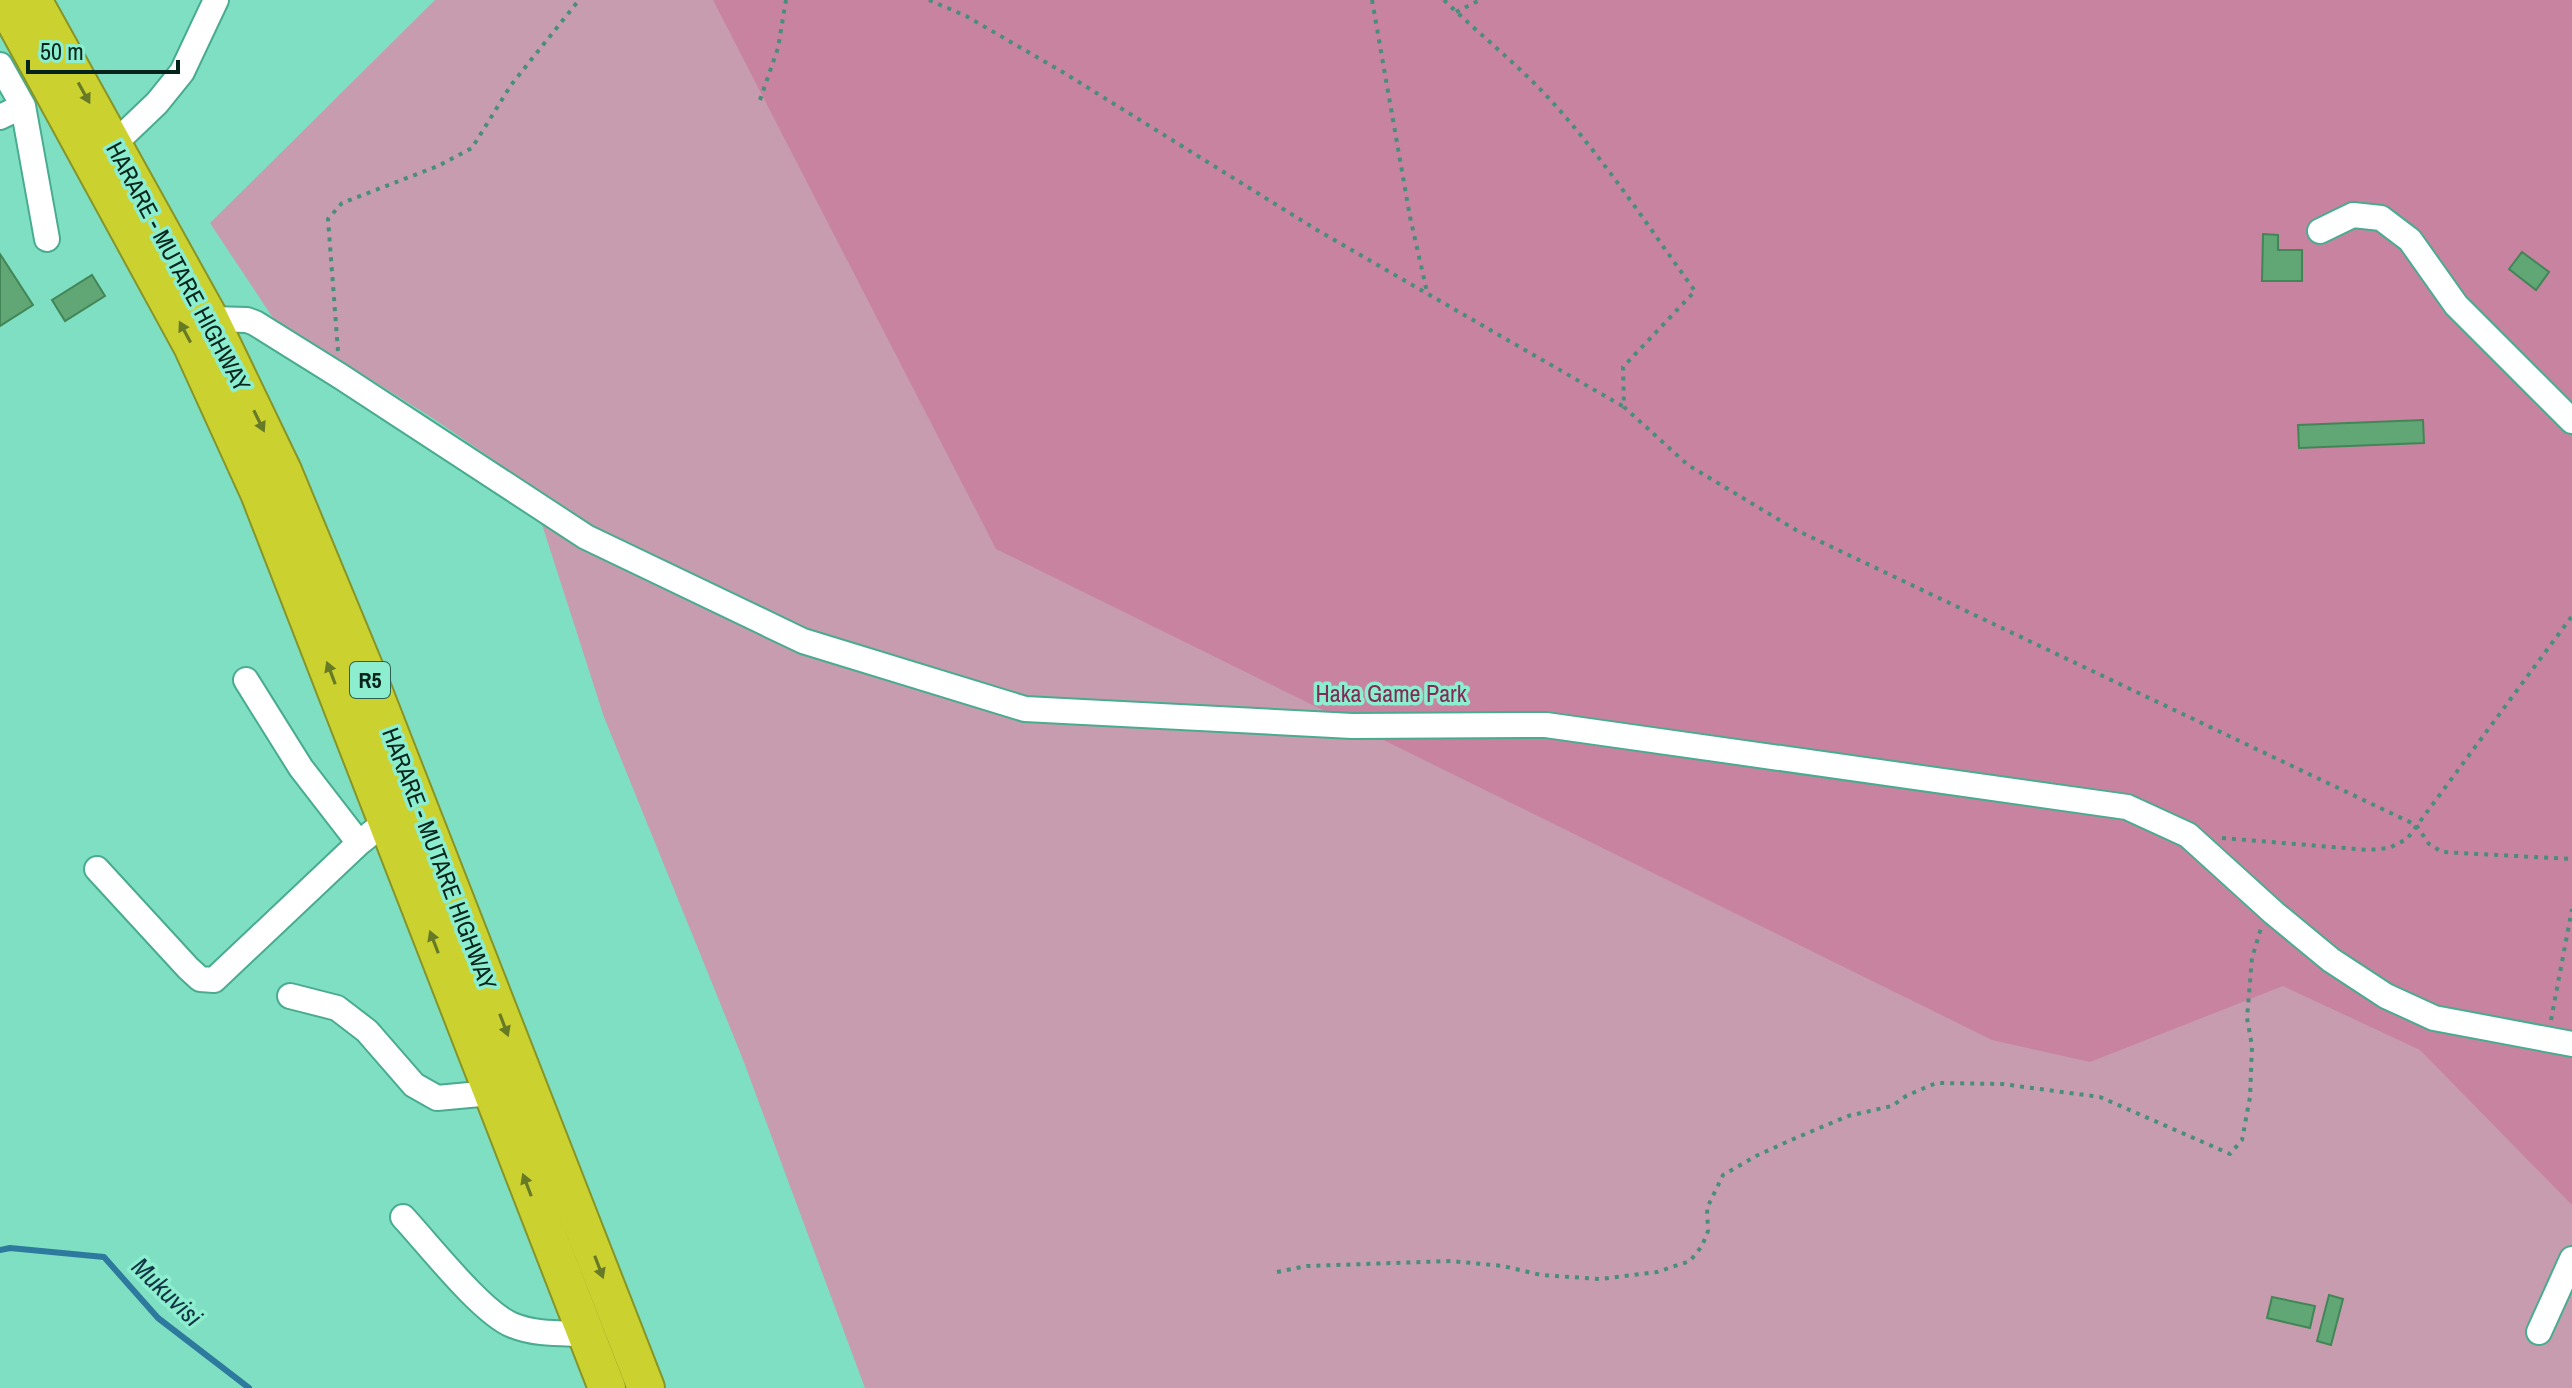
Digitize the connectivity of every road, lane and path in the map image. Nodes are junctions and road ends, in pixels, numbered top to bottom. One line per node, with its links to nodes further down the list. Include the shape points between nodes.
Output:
1 (3, 0): 25 (highway, HARARE - MUTARE HIGHWAY / R5, one-way to 1, via 281,546 192,346)
2 (33, 0): 15 (highway, HARARE - MUTARE HIGHWAY / R5, one-way to 15)
3 (216, 0): 15 (lane, via 182,72)
4 (579, 0): 20 (path, via 511,85 472,148 333,211 328,219)
5 (786, 0): 12 (path, via 778,48)
6 (929, 0): 18 (path, via 1061,71)
7 (1372, 0): 18 (path)
8 (1444, 0): 10 (path)
9 (1480, 0): 10 (path)
10 (1456, 12): 21 (path, via 1564,115 1695,291 1623,367)
11 (0, 65): 13 (lane)
12 (760, 100)
13 (23, 106): 14 (lane); 17 (lane)
14 (0, 117)
15 (113, 145): 19 (highway, HARARE - MUTARE HIGHWAY / R5)
16 (2320, 231): 22 (lane, via 2353,215 2381,218 2410,240 2456,305)
17 (47, 239)
18 (1427, 293): 21 (path)
19 (210, 319): 20 (lane, via 255,323); 43 (highway, HARARE - MUTARE HIGHWAY / R5, one-way to 43, via 283,471 349,630)
20 (340, 376): 27 (lane, via 586,537 803,641 1025,709 1352,726 1546,725 2127,807)
21 (1624, 407): 26 (path, via 1688,465 1796,530)
22 (2572, 421)
23 (2572, 616): 26 (path)
24 (246, 680): 28 (lane, via 301,768)
25 (388, 820): 28 (lane); 36 (highway, HARARE - MUTARE HIGHWAY / R5, one-way to 25)
26 (2416, 825): 27 (path, via 2407,839 2369,850); 29 (path, via 2442,852)
27 (2188, 835): 31 (lane)
28 (359, 843): 30 (lane, via 214,980 200,979 188,968)
29 (2572, 859)
30 (97, 869)
31 (2266, 907): 34 (lane, via 2369,986 2411,1009); 39 (path, via 2252,958 2247,1018 2250,1097 2242,1140 2230,1154 2100,1097 2015,1085 1936,1083 1892,1106 1848,1116 1791,1140 1723,1175 1707,1208 1702,1246 1690,1261 1657,1272 1585,1278 1451,1261 1307,1266)
32 (2572, 909): 34 (path)
33 (290, 996): 36 (lane, via 337,1008 367,1031 414,1085 437,1098)
34 (2547, 1040): 35 (lane)
35 (2572, 1044)
36 (491, 1093): 41 (highway, HARARE - MUTARE HIGHWAY / R5, one-way to 36)
37 (403, 1217): 41 (lane, via 483,1304 510,1325 539,1333)
38 (2572, 1259): 40 (lane)
39 (1277, 1272)
40 (2539, 1332)
41 (586, 1334): 42 (highway, HARARE - MUTARE HIGHWAY / R5)
42 (607, 1388)
43 (646, 1388)

